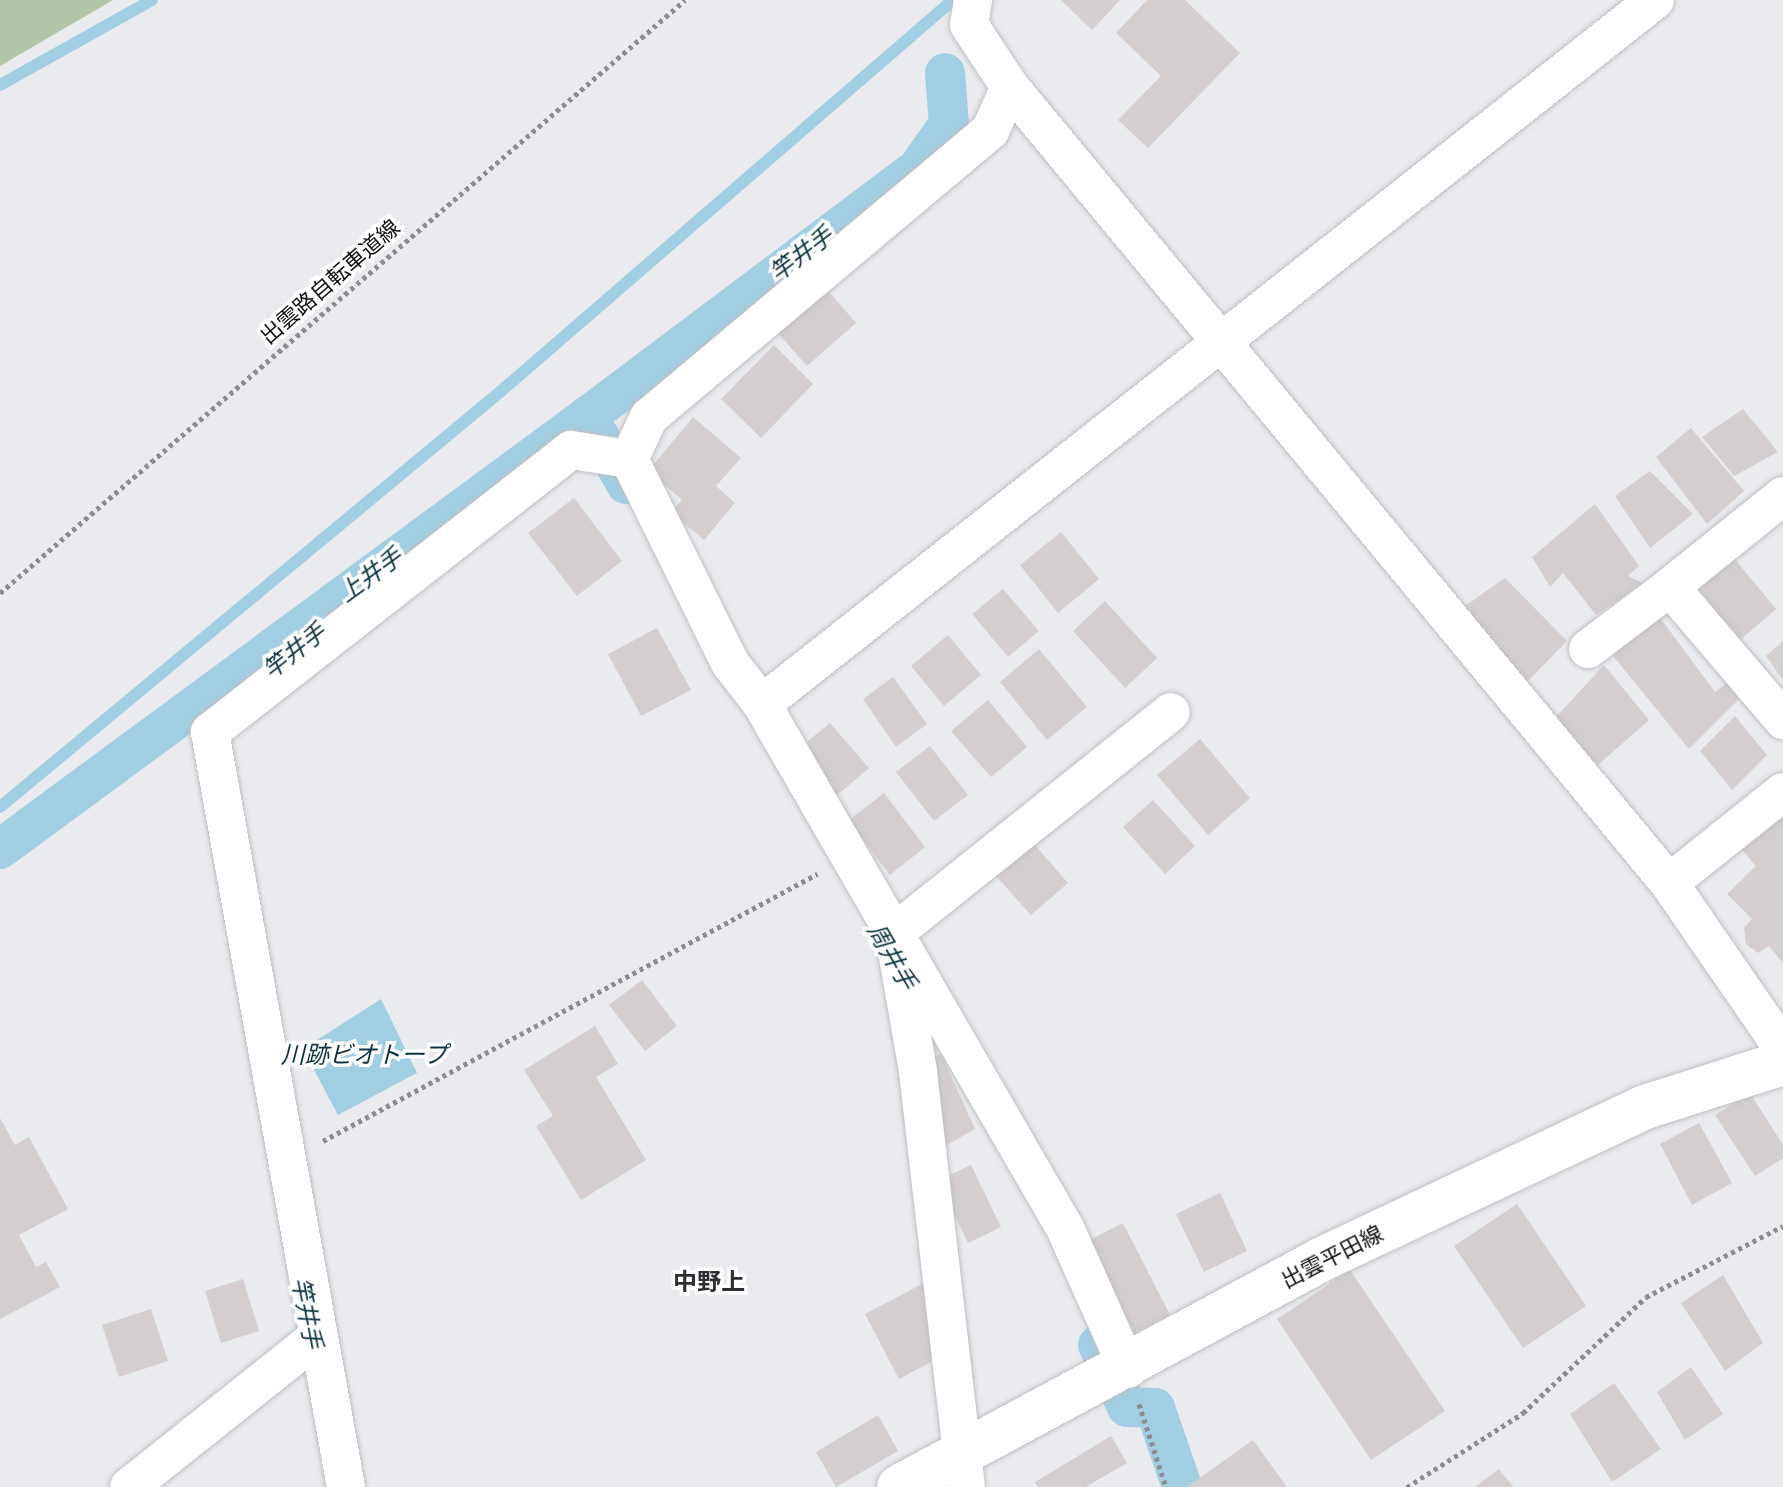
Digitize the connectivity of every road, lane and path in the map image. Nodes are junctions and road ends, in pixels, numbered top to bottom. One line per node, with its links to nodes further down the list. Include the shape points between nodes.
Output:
1 (685, 0): 9 (path, 出雲路自転車道線)
2 (973, 0): 4 (street, via 969,25)
3 (1655, 0): 5 (street)
4 (1010, 87): 5 (street); 6 (street, via 990,131 649,417)
5 (1224, 342): 11 (street); 16 (street)
6 (629, 459): 11 (street, via 674,560 730,663); 20 (street, via 571,450 210,732)
7 (1783, 496): 8 (street)
8 (1670, 587): 10 (street); 13 (street)
9 (0, 593)
10 (1588, 649)
11 (762, 704): 15 (street)
12 (1171, 712): 17 (street)
13 (1783, 720)
14 (1783, 792): 16 (street)
15 (850, 857): 17 (street); 20 (path)
16 (1669, 883): 18 (street)
17 (894, 933): 23 (street, via 1065,1228); 24 (street, via 918,1071)
18 (1783, 1048)
19 (1783, 1063): 23 (main road, 出雲平田線, via 1645,1107 1320,1260)
20 (285, 1161): 22 (street)
21 (1783, 1226): 29 (path, via 1646,1297 1523,1413)
22 (316, 1338): 25 (street); 26 (street)
23 (1128, 1369): 24 (main road, 出雲平田線); 28 (path)
24 (965, 1472): 27 (main road, 出雲平田線)
25 (129, 1487)
26 (346, 1487)
27 (899, 1487)
28 (1166, 1487)
29 (1407, 1487)

